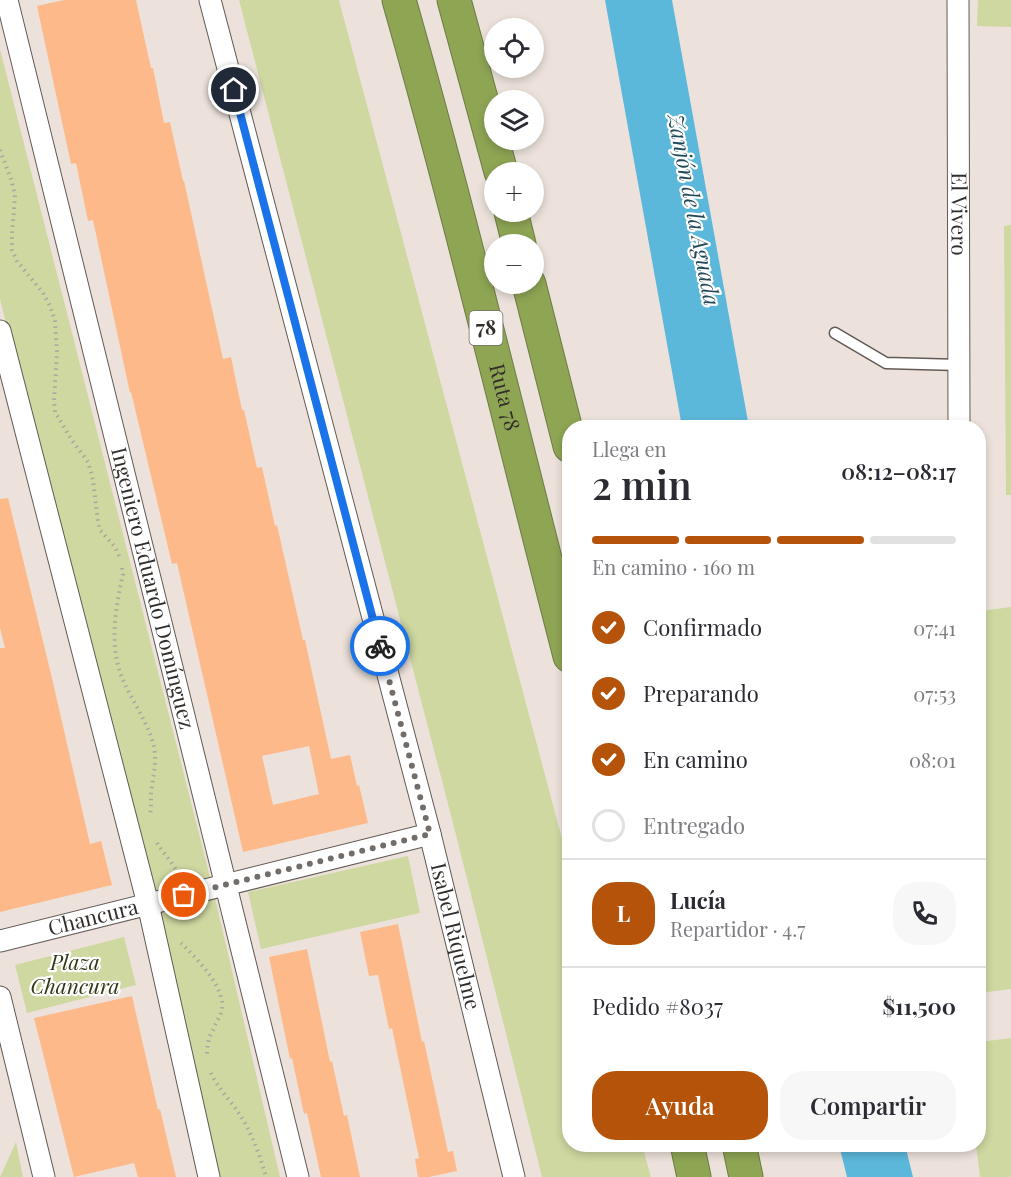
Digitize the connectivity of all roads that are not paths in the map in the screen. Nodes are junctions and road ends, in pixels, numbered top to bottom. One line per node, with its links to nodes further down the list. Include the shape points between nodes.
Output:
1 (8, 0): 15 (street, Ingeniero Eduardo Domínguez)
2 (210, 0): 14 (street, Isabel Riquelme)
3 (399, 0): 13 (highway, Ruta 78 / 78)
4 (454, 0): 6 (highway)
5 (958, 0): 10 (street, El Vivero)
6 (498, 162)
7 (532, 294): 11 (highway)
8 (0, 332): 16 (street)
9 (834, 333): 10 (lane, via 886,363)
10 (959, 365): 12 (street, El Vivero)
11 (563, 420)
12 (959, 420)
13 (562, 625)
14 (430, 834): 15 (street, Chancura); 24 (street, Isabel Riquelme)
15 (225, 885): 16 (street, Chancura); 23 (street, Ingeniero Eduardo Domínguez)
16 (148, 904): 17 (street, Chancura); 22 (street)
17 (0, 941)
18 (0, 997): 21 (street)
19 (689, 1152): 25 (highway)
20 (741, 1152): 26 (highway)
21 (44, 1177)
22 (209, 1177)
23 (298, 1177)
24 (514, 1177)
25 (694, 1177)
26 (746, 1177)

